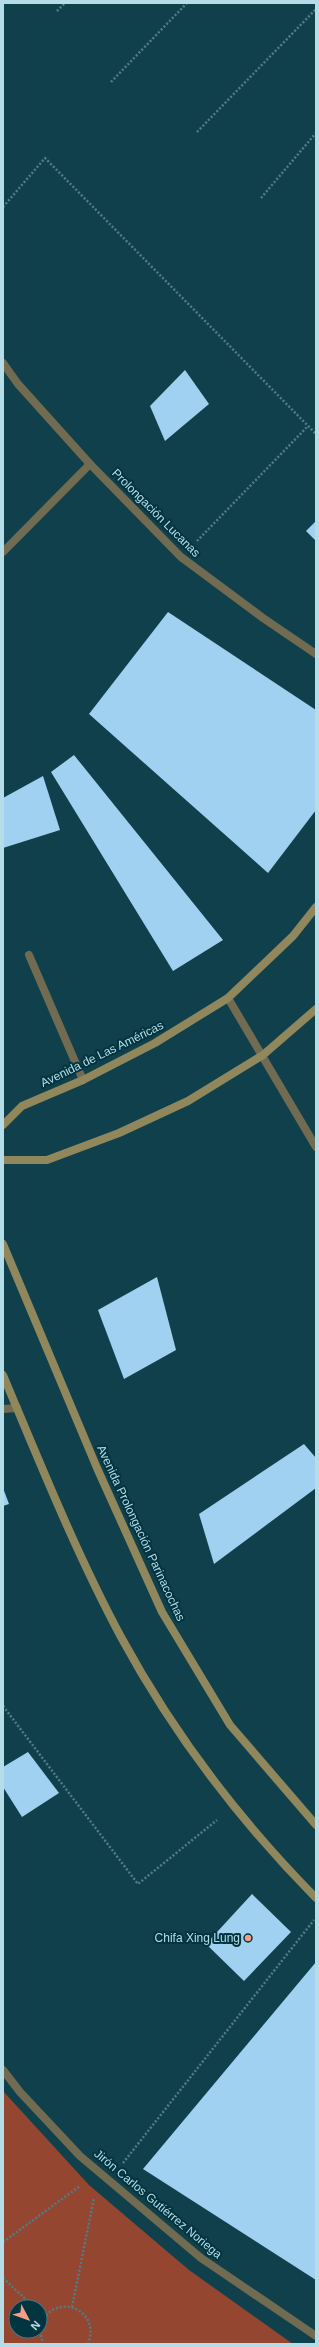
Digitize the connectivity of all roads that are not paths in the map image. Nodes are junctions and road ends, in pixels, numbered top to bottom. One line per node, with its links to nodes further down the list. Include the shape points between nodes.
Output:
1 (3, 363): 2 (street, Prolongación Lucanas, via 18,384)
2 (90, 464): 3 (street); 4 (street, Prolongación Lucanas, via 181,557)
3 (3, 552)
4 (316, 654)
5 (316, 906): 7 (main road, Avenida de Las Américas, via 293,936)
6 (29, 955): 10 (street)
7 (228, 998): 9 (street); 10 (main road, Avenida de Las Américas, via 156,1043)
8 (316, 1009): 9 (main road)
9 (263, 1056): 12 (street); 13 (main road, via 188,1101 119,1133 46,1160)
10 (83, 1080): 11 (main road, Avenida de Las Américas, via 22,1106)
11 (3, 1125)
12 (316, 1147)
13 (3, 1160)
14 (3, 1244): 18 (main road, Avenida Prolongación Parinacochas, via 97,1468 162,1612 230,1725)
15 (3, 1375): 16 (main road)
16 (17, 1408): 17 (street); 19 (main road, via 62,1516 121,1637 186,1744 280,1862)
17 (3, 1409)
18 (316, 1825)
19 (316, 1898)
20 (3, 2070): 21 (street, Jirón Carlos Gutiérrez Noriega, via 20,2092 80,2156 201,2258)
21 (316, 2336)

